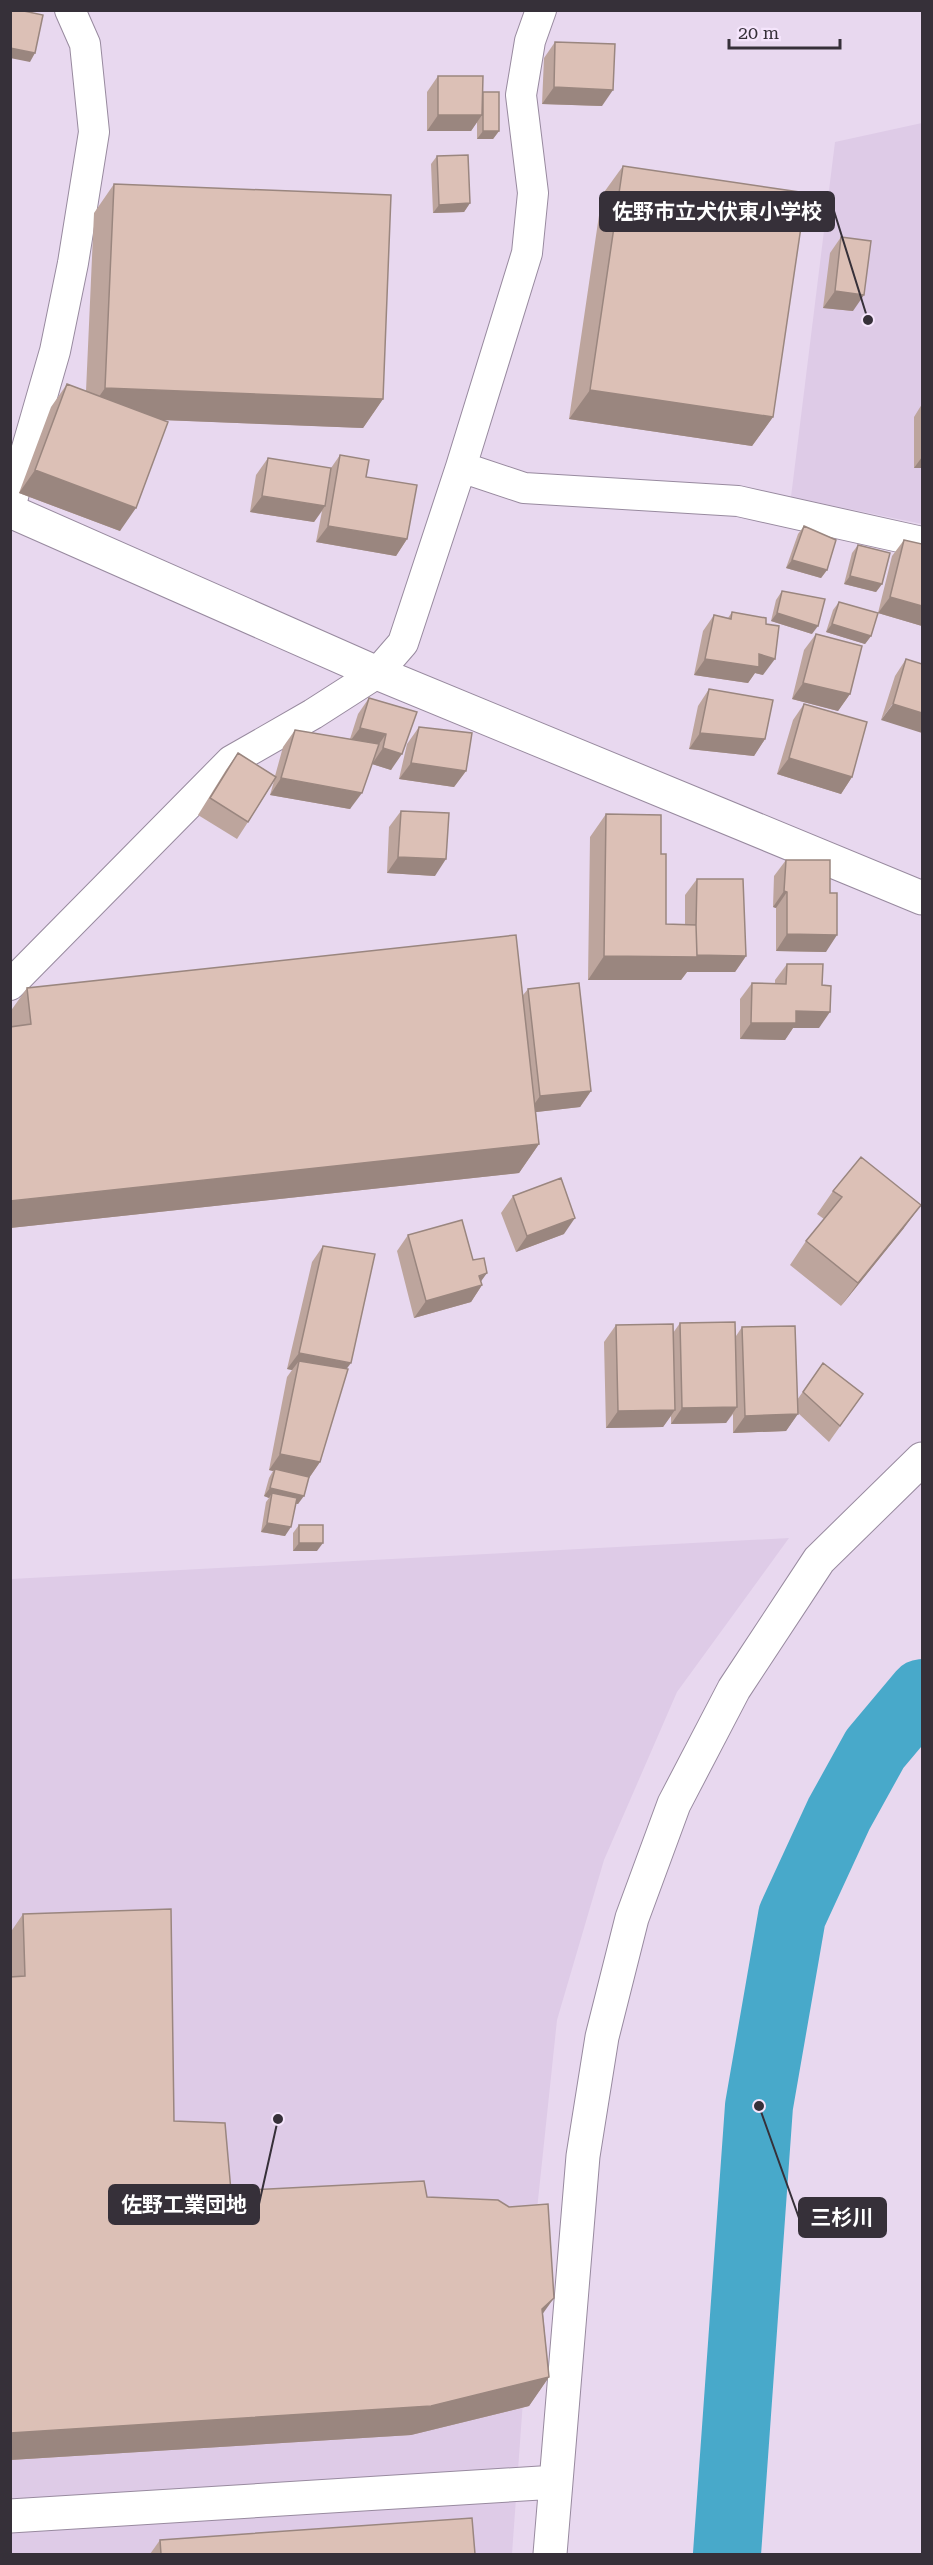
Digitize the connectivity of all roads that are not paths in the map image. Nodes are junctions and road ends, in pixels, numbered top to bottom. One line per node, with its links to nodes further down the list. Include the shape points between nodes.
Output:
1 (70, 10): 4 (street, via 84,44 94,132 54,351)
2 (541, 10): 3 (street, via 530,41 521,95 533,193 527,253)
3 (461, 467): 5 (street, via 524,488 738,501); 6 (street, via 403,643)
4 (10, 509): 6 (street)
5 (922, 542)
6 (377, 673): 7 (street); 8 (street, via 231,761)
7 (922, 898)
8 (10, 985)
9 (922, 1459): 10 (street, via 819,1560 734,1689 674,1804 632,1918 602,2037 583,2156)
10 (556, 2482): 11 (street); 12 (street)
11 (10, 2516)
12 (550, 2554)

